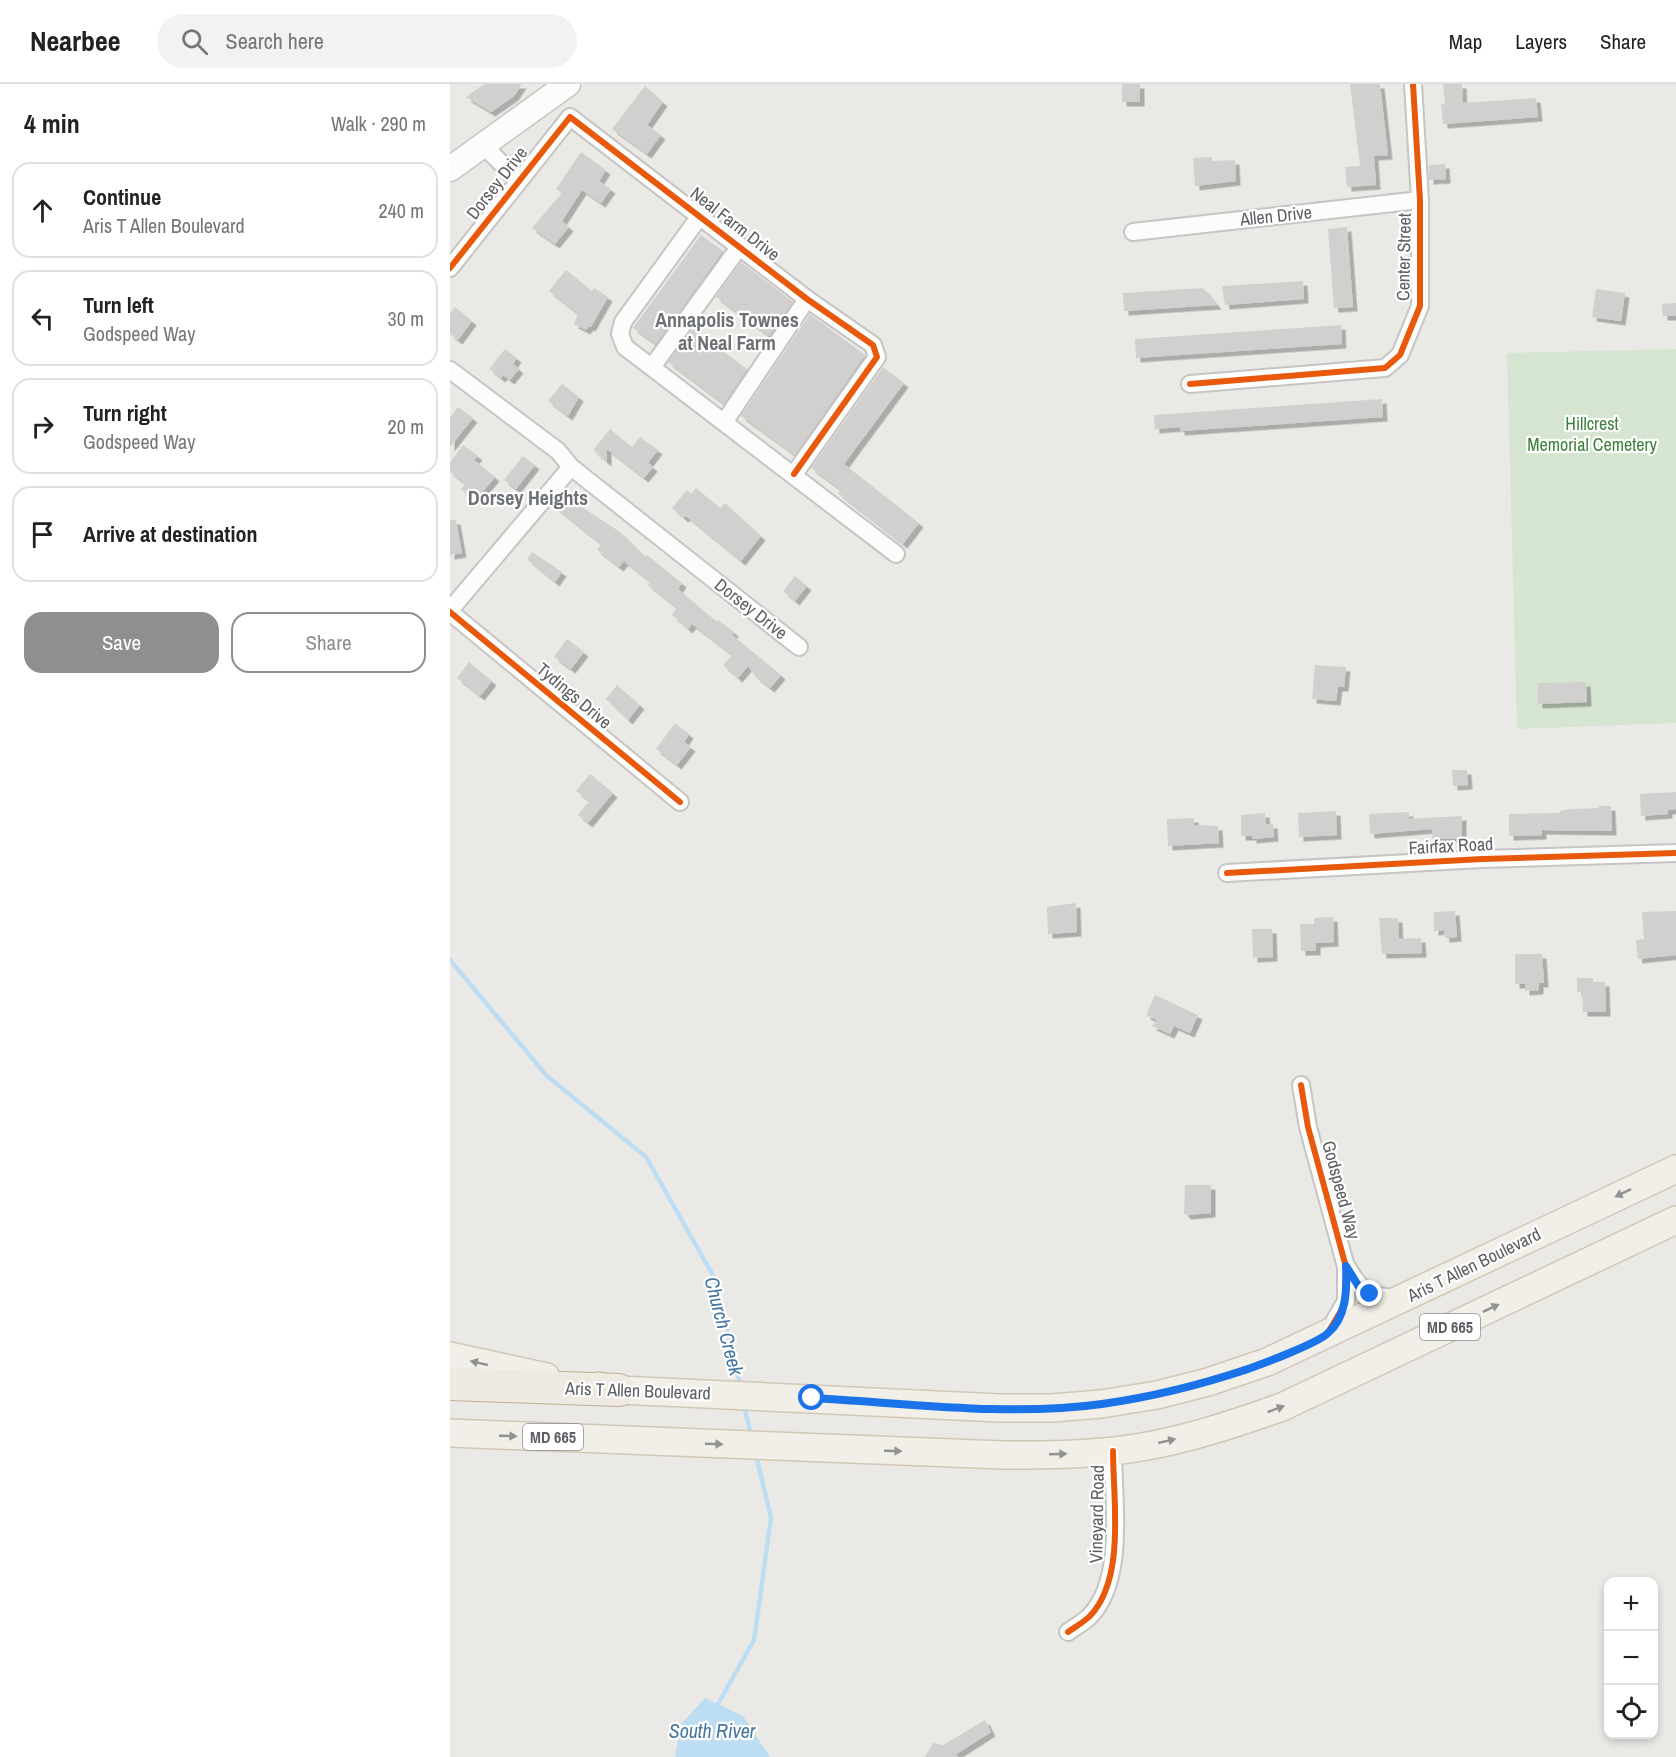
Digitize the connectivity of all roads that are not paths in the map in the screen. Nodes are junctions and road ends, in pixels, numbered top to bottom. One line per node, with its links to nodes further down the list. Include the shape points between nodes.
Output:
1 (568, 84): 4 (main road)
2 (1413, 84): 7 (street, Center Street)
3 (570, 117): 6 (street, Dorsey Drive); 8 (street, Neal Farm Drive)
4 (483, 145): 5 (main road); 6 (street)
5 (450, 169)
6 (518, 180): 11 (street, Dorsey Drive)
7 (1420, 200): 9 (street, Allen Drive); 15 (street, Center Street, via 1420,306 1400,355 1385,368)
8 (700, 216): 10 (street, Neal Farm Drive); 13 (street, via 623,322 620,334 625,347)
9 (1133, 232)
10 (740, 246): 12 (street, Neal Farm Drive); 13 (street)
11 (450, 268)
12 (807, 299): 16 (street); 18 (street, Neal Farm Drive, via 873,345 877,357)
13 (652, 367): 16 (street)
14 (450, 370): 17 (street, Dorsey Drive, via 558,451)
15 (1190, 384)
16 (725, 420): 18 (street)
17 (572, 467): 20 (street); 21 (street, Dorsey Drive)
18 (794, 474): 19 (street)
19 (896, 554)
20 (450, 611): 22 (street, Tydings Drive)
21 (799, 647)
22 (680, 802)
23 (1676, 853): 24 (street, Fairfax Road)
24 (1227, 873)
25 (1301, 1085): 28 (street, Godspeed Way, via 1308,1127)
26 (1676, 1169): 29 (main road, Aris T Allen Boulevard / MD 665, one-way to 29)
27 (1676, 1220): 35 (main road, MD 665, one-way to 27, via 1221,1428 1282,1407)
28 (1346, 1266): 29 (street, Godspeed Way, via 1366,1292 1379,1297); 30 (street, Godspeed Way, via 1345,1304)
29 (1406, 1298): 30 (main road, Aris T Allen Boulevard / MD 665)
30 (1327, 1334): 33 (main road, Aris T Allen Boulevard / MD 665, via 1267,1362 1208,1382 1101,1404 1000,1408)
31 (450, 1356): 33 (main road, one-way to 31)
32 (450, 1384): 33 (highway, Aris T Allen Boulevard / MD 665)
33 (626, 1390)
34 (450, 1433): 35 (main road, MD 665, one-way to 35, via 1003,1455)
35 (1113, 1451): 36 (street, Vineyard Road, via 1111,1577 1090,1616)
36 (1068, 1632)

